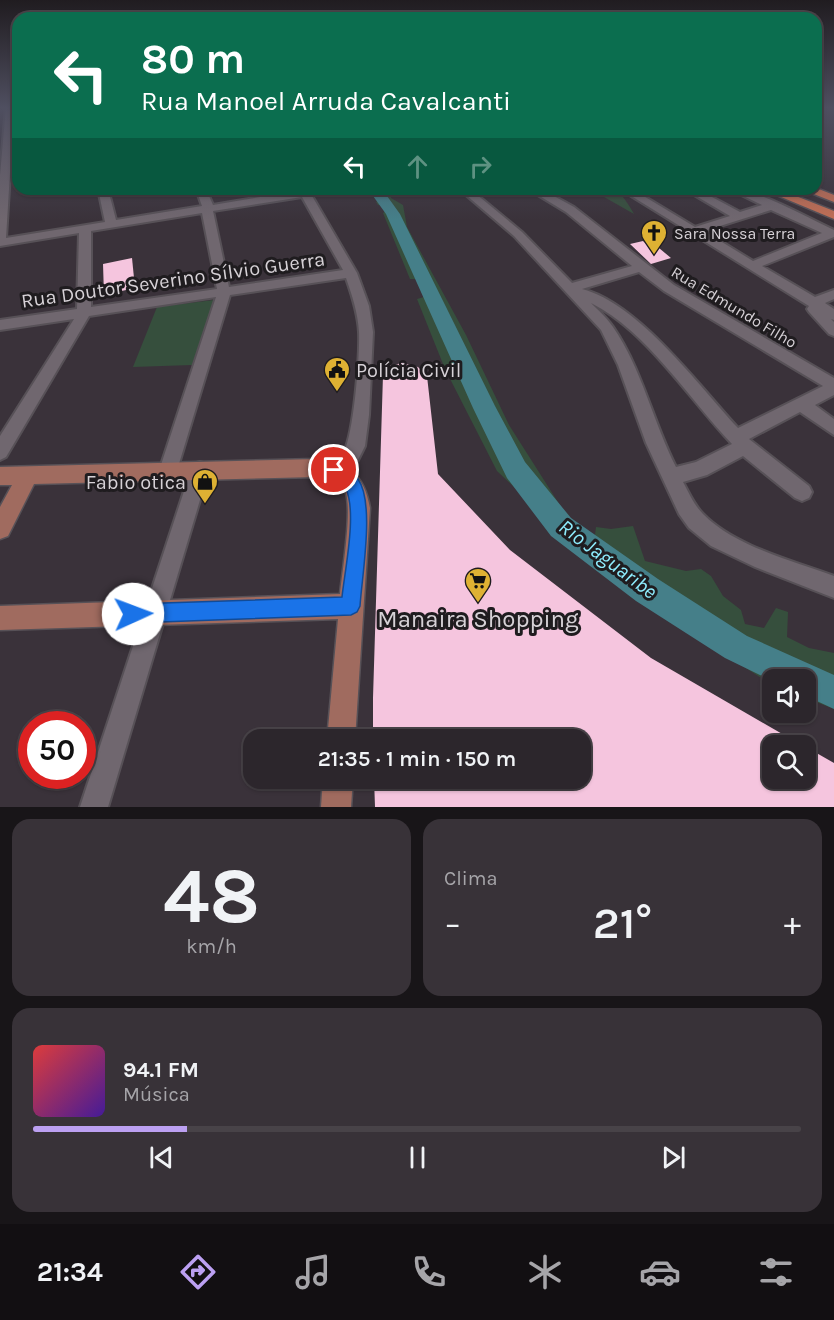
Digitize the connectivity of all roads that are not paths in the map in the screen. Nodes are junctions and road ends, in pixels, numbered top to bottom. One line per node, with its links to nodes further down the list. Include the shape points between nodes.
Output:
1 (5, 145): 2 (street)
2 (2, 174): 21 (street)
3 (104, 195): 17 (street)
4 (203, 195): 14 (street)
5 (283, 195): 14 (street)
6 (307, 195): 24 (street)
7 (474, 195): 25 (street)
8 (546, 195): 23 (street, Rua Edmundo Filho, via 588,220)
9 (635, 195): 19 (street)
10 (700, 195): 15 (street)
11 (749, 195): 13 (street)
12 (783, 195): 16 (highway)
13 (774, 205): 15 (street); 20 (street)
14 (208, 209): 17 (street); 26 (street)
15 (739, 216): 19 (street)
16 (834, 216)
17 (111, 224): 18 (street)
18 (85, 228): 21 (street); 29 (street)
19 (693, 231): 22 (street)
20 (833, 233): 22 (street)
21 (0, 242)
22 (752, 266): 28 (street)
23 (642, 267): 25 (street); 33 (street, Rua Edmundo Filho, via 679,294)
24 (351, 273): 26 (street, Rua Doutor Severino Sílvio Guerra); 39 (street, via 366,332 361,415 351,457)
25 (572, 289): 36 (street, via 596,299 633,326); 43 (street, via 607,328 620,350)
26 (224, 292): 29 (street, Rua Doutor Severino Sílvio Guerra); 40 (street)
27 (834, 294): 28 (street)
28 (814, 303): 30 (street); 32 (street, via 816,313)
29 (84, 313): 31 (street, Rua Doutor Severino Sílvio Guerra); 37 (street)
30 (834, 315)
31 (0, 325)
32 (834, 331)
33 (834, 386): 34 (street)
34 (801, 404): 35 (street); 36 (street)
35 (834, 428)
36 (740, 442): 43 (street, via 711,464); 44 (street)
37 (0, 452)
38 (200, 470): 39 (main road); 40 (main road); 48 (street)
39 (334, 470): 47 (main road, via 353,484 359,508)
40 (168, 471): 41 (main road)
41 (28, 475): 42 (main road); 45 (main road)
42 (0, 476)
43 (671, 477): 46 (street, via 686,508 707,532 762,560)
44 (802, 492)
45 (0, 529)
46 (834, 587)
47 (351, 606): 48 (main road); 50 (main road)
48 (155, 613): 49 (main road); 52 (street)
49 (0, 618)
50 (342, 729)
51 (337, 789): 53 (main road)
52 (94, 807)
53 (336, 807)

